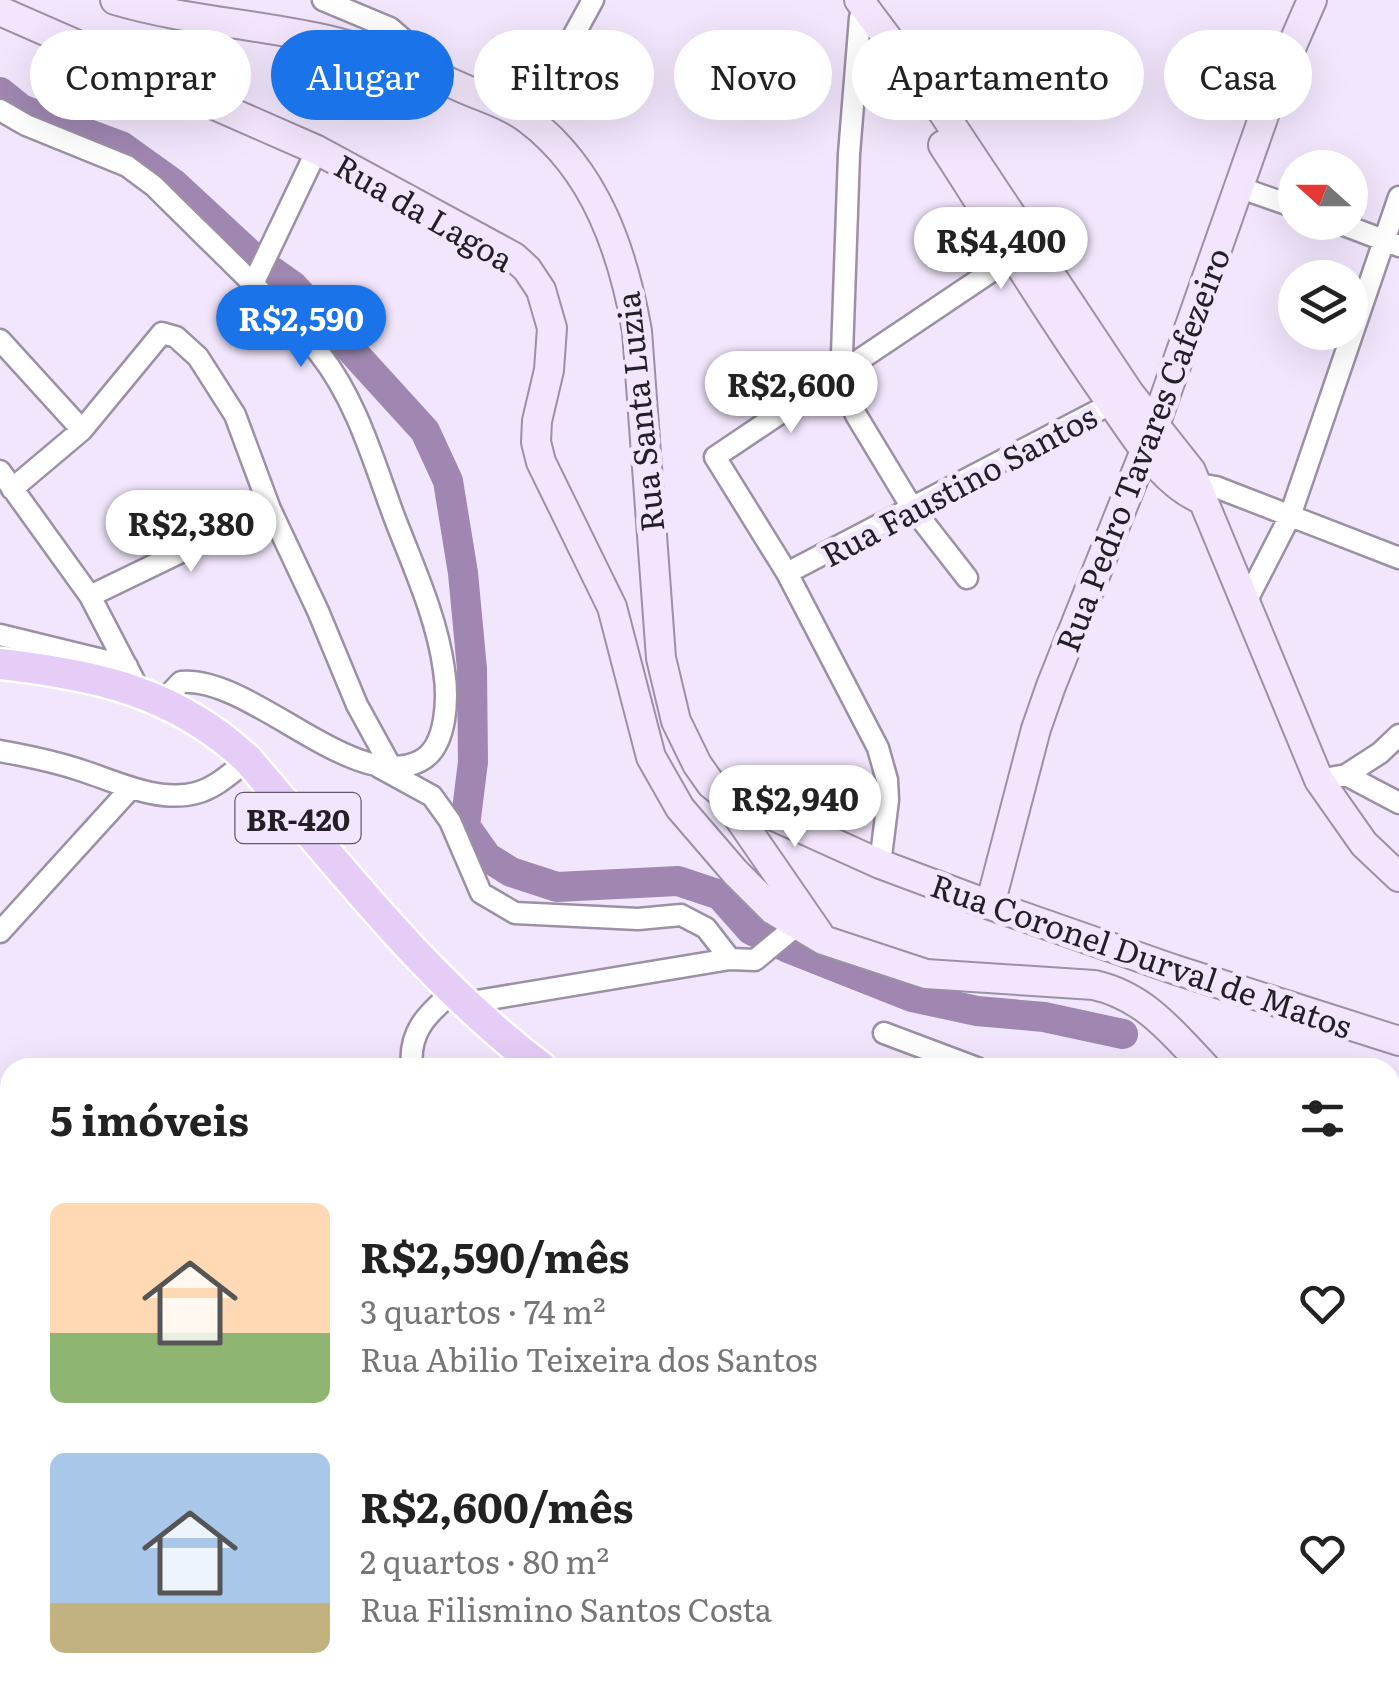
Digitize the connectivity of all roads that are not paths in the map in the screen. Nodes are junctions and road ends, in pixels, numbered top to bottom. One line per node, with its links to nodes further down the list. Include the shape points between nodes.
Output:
1 (115, 0): 8 (street, Rua Santa Luzia, via 332,41)
2 (323, 0): 8 (street, via 390,28)
3 (593, 0): 7 (street)
4 (1312, 0): 13 (street, Rua Pedro Tavares Cafezeiro)
5 (860, 7): 17 (street, via 944,114); 20 (street)
6 (0, 11): 12 (street, Rua da Lagoa)
7 (577, 30)
8 (455, 85): 9 (street, Rua Santa Luzia)
9 (474, 94)
10 (0, 110): 18 (street, via 128,166)
11 (529, 120): 44 (street, Rua Santa Luzia, via 580,174 617,246 637,332 662,658 676,720 697,764)
12 (316, 150): 18 (street); 49 (street, Rua da Lagoa, via 492,242 528,269 541,290 552,346 536,442 547,479 612,607 651,757 703,836)
13 (1240, 188): 15 (street); 23 (street, Rua Pedro Tavares Cafezeiro)
14 (1399, 198): 16 (street)
15 (1278, 202)
16 (1391, 243): 29 (street)
17 (1021, 251): 20 (street); 21 (street)
18 (253, 284): 41 (street, via 343,387 436,628 445,674 443,722 430,753 418,762)
19 (0, 340): 22 (street)
20 (840, 373): 27 (street, via 856,415); 31 (street, via 715,457)
21 (1121, 399): 23 (street); 27 (street, Rua Faustino Santos)
22 (82, 430): 26 (street); 28 (street, via 162,333 176,337 198,356 235,415)
23 (1150, 439): 25 (street); 48 (street, Rua Pedro Tavares Cafezeiro, via 1050,686)
24 (0, 471): 26 (street)
25 (1192, 488): 29 (street); 34 (street)
26 (12, 489): 33 (street)
27 (911, 506): 31 (street, Rua Faustino Santos); 32 (street)
28 (270, 509): 33 (street); 41 (street)
29 (1290, 516): 30 (street); 34 (street)
30 (1399, 558)
31 (787, 574): 46 (street, via 878,748 888,800)
32 (967, 578)
33 (90, 596): 37 (street)
34 (1246, 600): 42 (street)
35 (0, 635): 37 (street)
36 (0, 664): 37 (main road, BR-420)
37 (143, 686): 40 (main road, BR-420, via 200,720); 41 (street, via 203,683 344,754)
38 (1399, 735): 42 (street, via 1380,753)
39 (2, 755): 43 (street, via 67,766)
40 (248, 760): 43 (street, via 193,794); 54 (main road, BR-420)
41 (381, 764): 52 (street, via 432,796 481,893 515,913 681,915 706,928)
42 (1332, 777): 45 (street); 47 (street, via 1364,844)
43 (131, 788): 50 (street)
44 (722, 792): 46 (street, Rua Coronel Durval de Matos); 51 (street, Rua Santa Luzia)
45 (1399, 803)
46 (880, 864): 48 (street, Rua Coronel Durval de Matos)
47 (1399, 877)
48 (990, 905): 53 (street, Rua Coronel Durval de Matos)
49 (796, 926): 51 (street, Rua da Lagoa); 52 (street, via 755,960)
50 (0, 932)
51 (823, 940): 55 (street, Rua da Lagoa, via 926,974 1094,984)
52 (730, 958): 54 (street)
53 (1173, 970): 55 (street); 57 (street, Rua Coronel Durval de Matos)
54 (459, 998): 58 (street, via 418,1026); 59 (main road, BR-420)
55 (1157, 1016): 61 (street, Rua da Lagoa)
56 (884, 1032): 60 (street)
57 (1399, 1041)
58 (412, 1058)
59 (530, 1058)
60 (951, 1058)
61 (1197, 1058)

